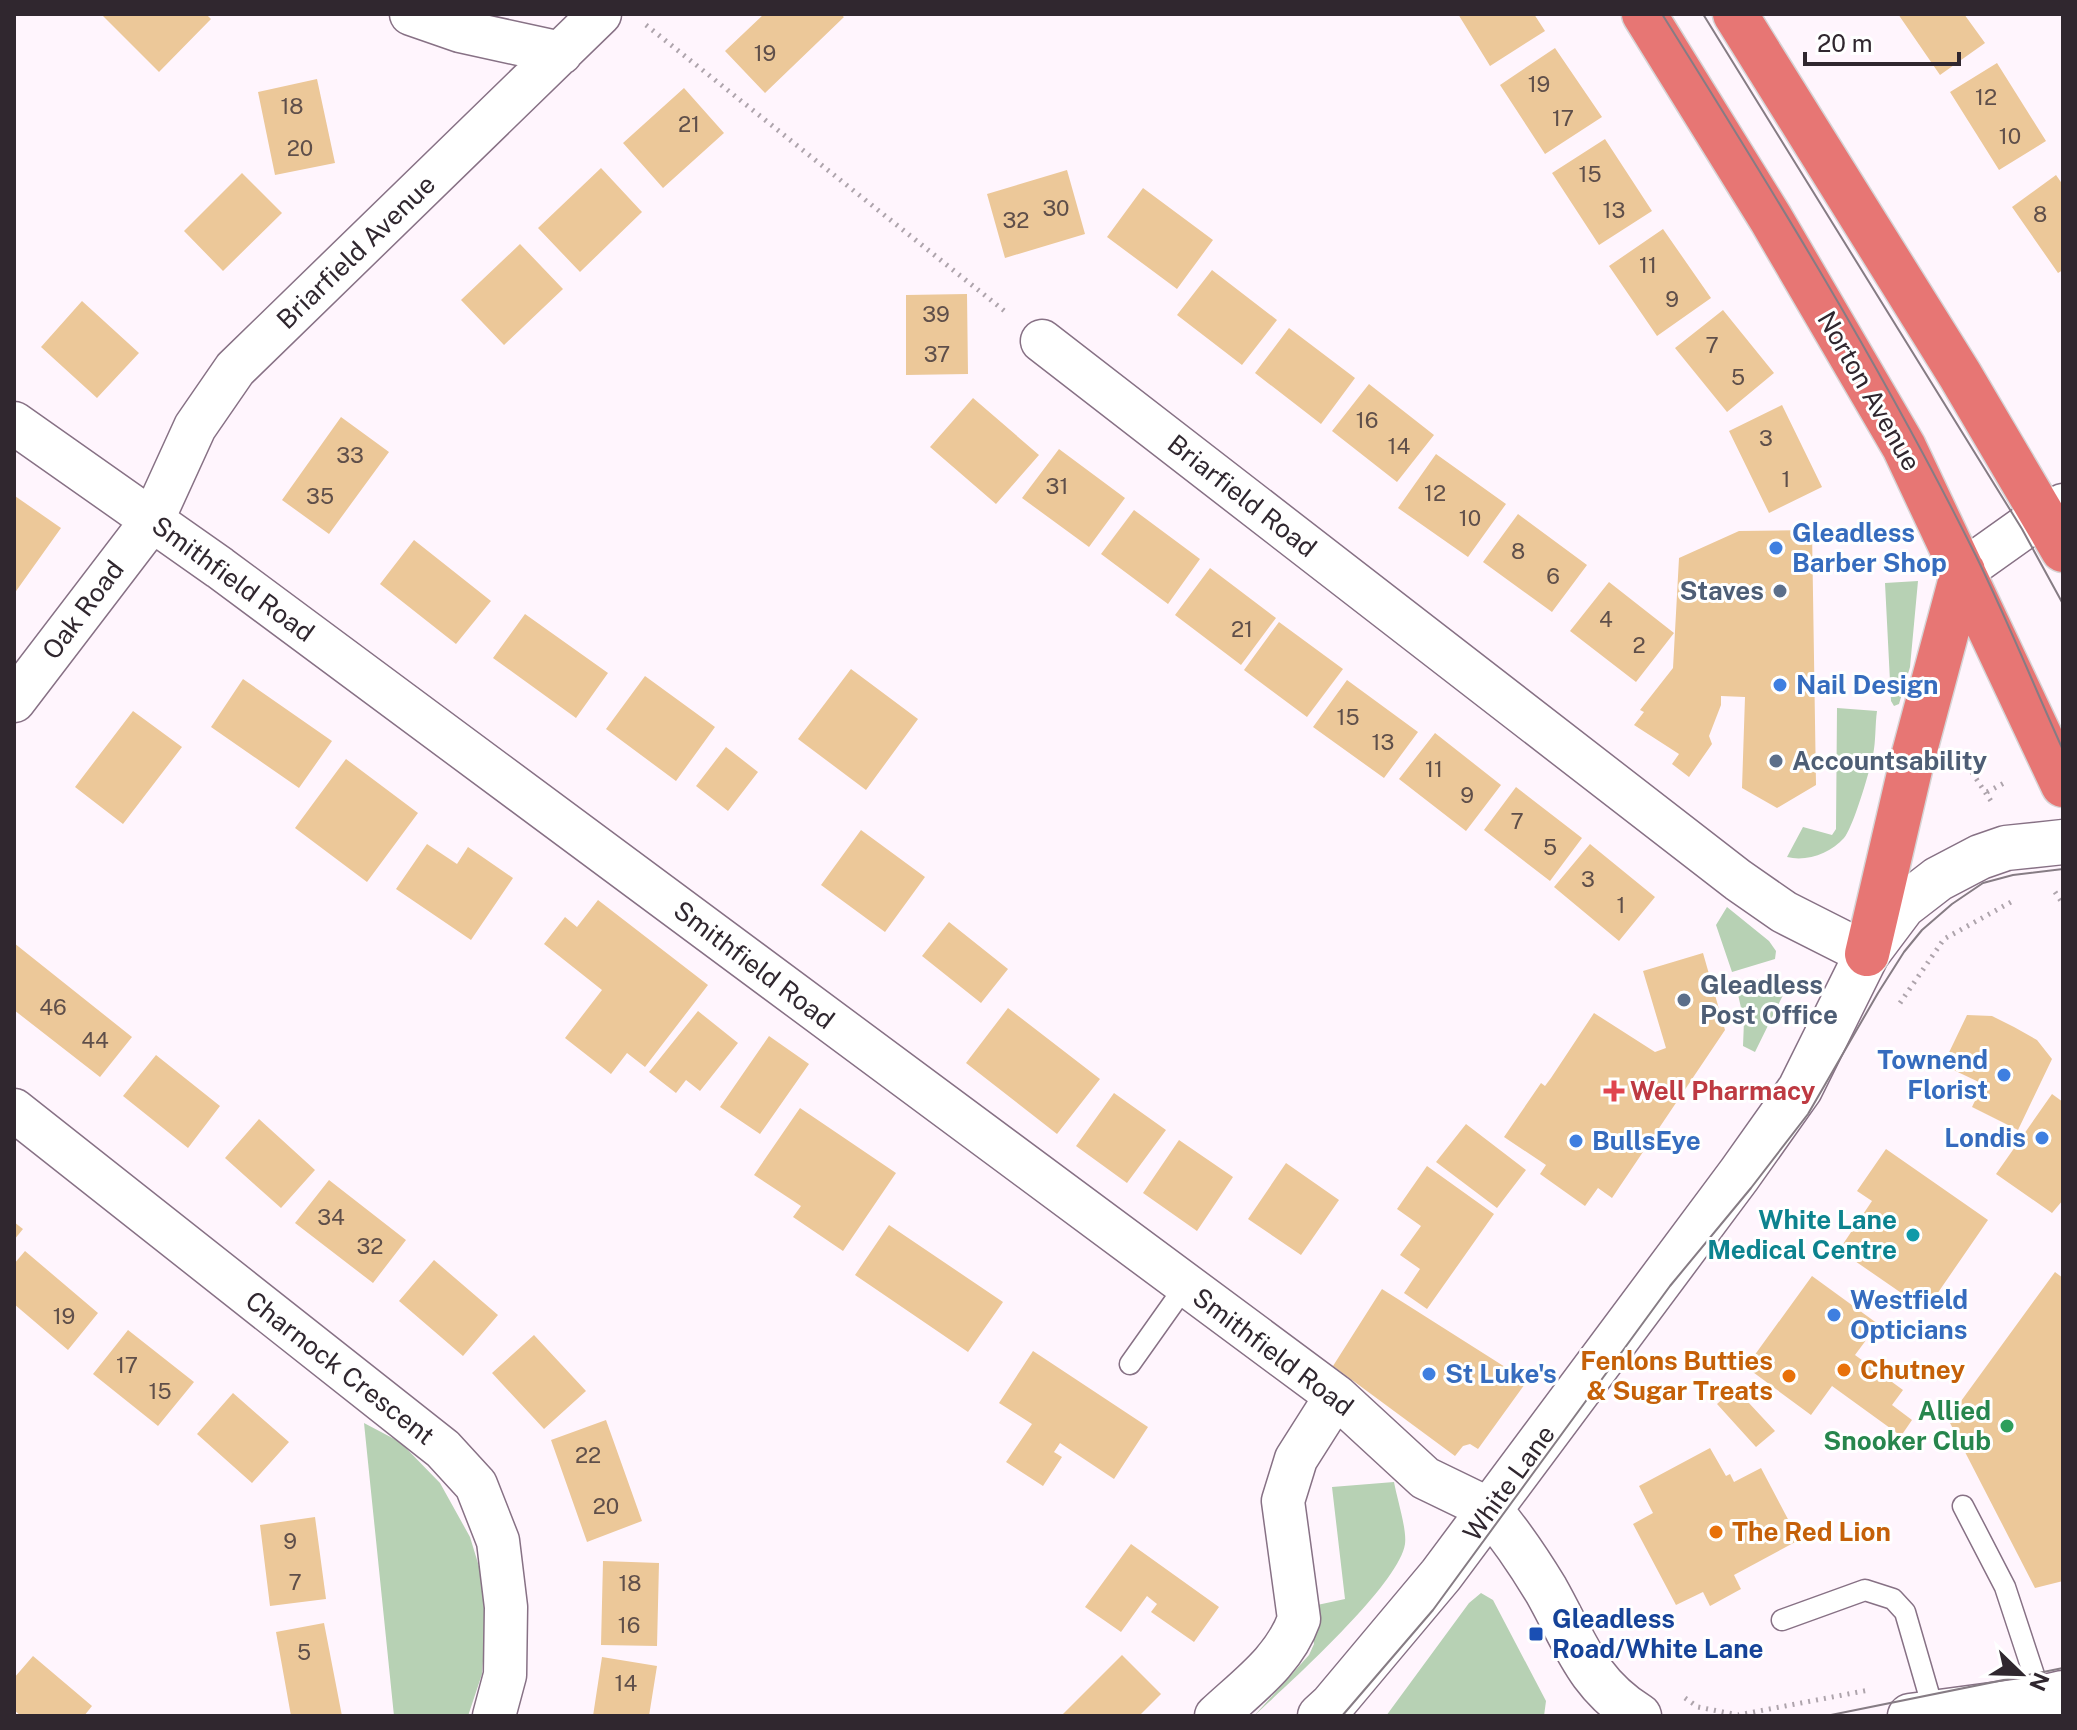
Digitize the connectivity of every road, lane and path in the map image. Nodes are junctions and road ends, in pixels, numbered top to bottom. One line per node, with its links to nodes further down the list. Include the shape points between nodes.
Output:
1 (411, 14): 6 (street, via 460,31)
2 (600, 14): 6 (street, Briarfield Avenue)
3 (1644, 14): 11 (highway, Norton Avenue, via 1904,447)
4 (1735, 14): 10 (highway)
5 (645, 24): 7 (path)
6 (561, 53): 9 (street, Briarfield Avenue, via 235,369 195,427)
7 (1042, 341): 18 (street, Briarfield Road, via 1738,880 1784,912)
8 (14, 423): 9 (street, Smithfield Road)
9 (153, 519): 12 (street, Oak Road); 21 (street, Smithfield Road)
10 (2056, 524): 11 (street, via 2022,529)
11 (1963, 571): 14 (highway, Norton Avenue); 18 (highway)
12 (14, 701)
13 (1961, 757): 15 (path)
14 (2063, 785)
15 (1992, 803)
16 (2063, 842): 18 (main road, White Lane, via 2006,848 1938,879 1903,906)
17 (2018, 898): 19 (path, via 1944,939)
18 (1867, 954): 25 (main road, White Lane, via 1800,1089)
19 (1892, 1016)
20 (14, 1110): 30 (street, Charnock Crescent, via 443,1449 476,1485 498,1541 506,1607 505,1675)
21 (1186, 1285): 22 (lane); 23 (street, Smithfield Road)
22 (1130, 1364)
23 (1336, 1396): 25 (street, Smithfield Road, via 1425,1478); 31 (street, via 1296,1459 1283,1501 1299,1619 1293,1636 1280,1656)
24 (1963, 1506): 29 (lane, via 2005,1587)
25 (1489, 1509): 32 (main road, White Lane, via 1441,1575); 33 (main road, via 1538,1578 1587,1669)
26 (1782, 1620): 28 (lane, via 1865,1590 1893,1599 1905,1612)
27 (1676, 1691): 28 (path, via 1698,1707 1738,1715)
28 (1923, 1703): 29 (main road)
29 (2049, 1706)
30 (494, 1716)
31 (1216, 1716)
32 (1320, 1716)
33 (1639, 1716)

